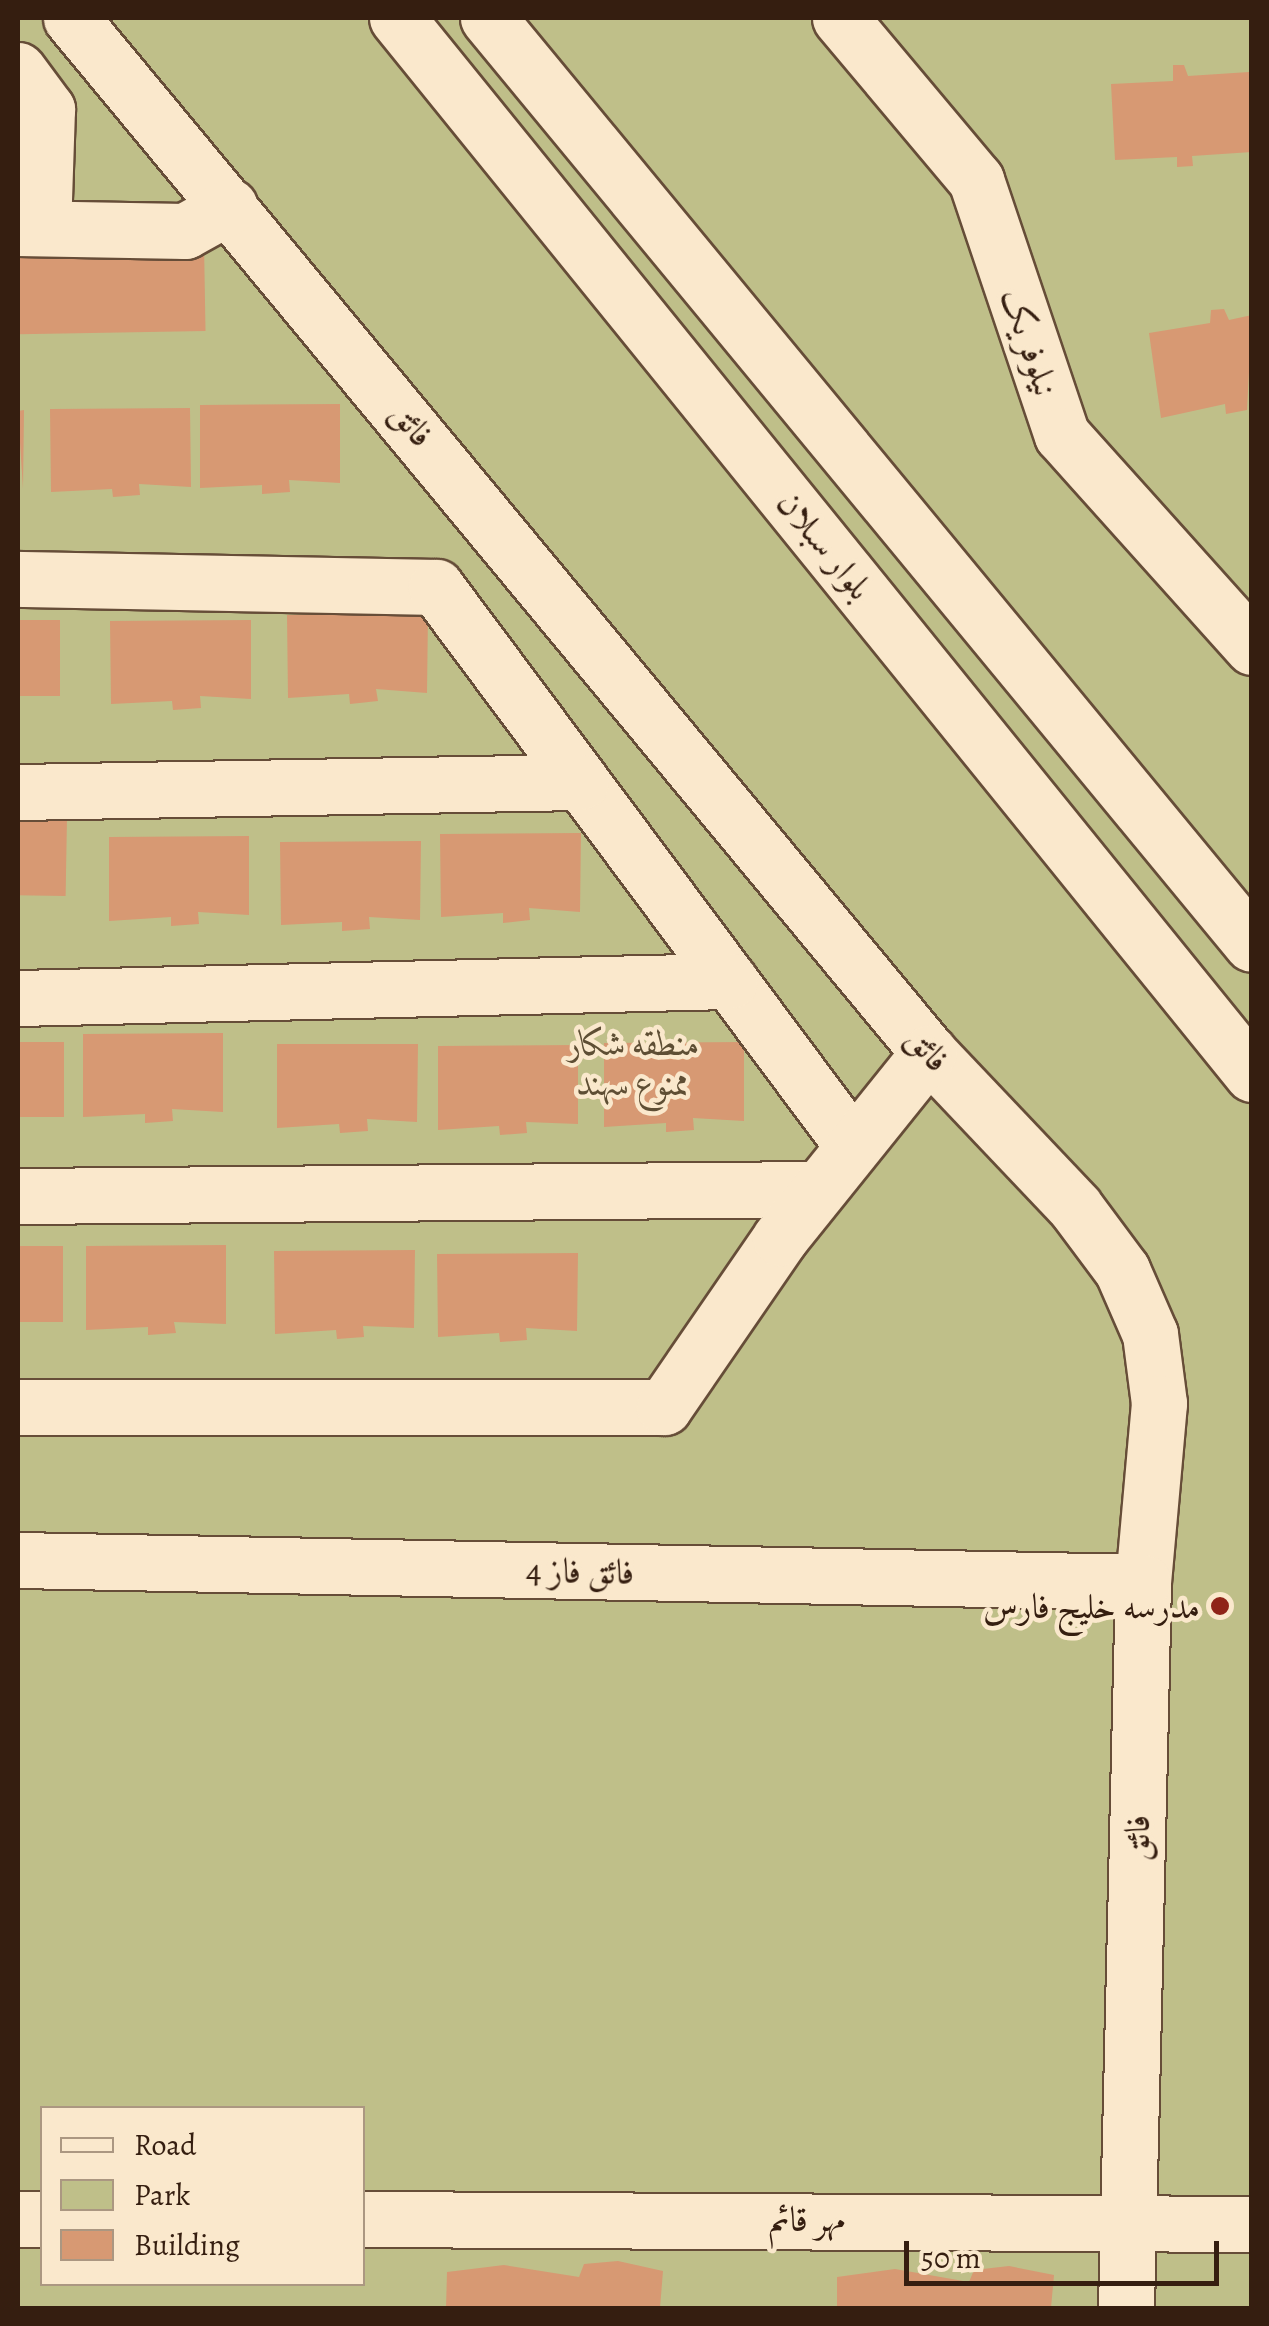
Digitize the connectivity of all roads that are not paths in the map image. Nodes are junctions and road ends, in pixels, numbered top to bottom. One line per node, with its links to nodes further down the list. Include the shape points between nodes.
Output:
1 (71, 18): 6 (street, فائق)
2 (397, 18): 16 (street, بلوار سبلان)
3 (488, 18): 12 (street)
4 (840, 18): 9 (street, نیلوفر یک, via 976,180 1062,435)
5 (18, 70): 7 (street, via 47,109)
6 (230, 206): 7 (street, via 185,231); 15 (street, فائق)
7 (30, 228)
8 (18, 579): 10 (street, via 436,586)
9 (1252, 647)
10 (581, 782): 11 (street); 13 (street)
11 (18, 792)
12 (1252, 944)
13 (730, 982): 14 (street); 17 (street)
14 (18, 998)
15 (929, 1052): 17 (street); 22 (street, فائق, via 1075,1206 1122,1270 1150,1334 1158,1404)
16 (1252, 1074)
17 (852, 1146): 18 (street)
18 (818, 1189): 19 (street); 20 (street, via 664,1407)
19 (18, 1196)
20 (18, 1407)
21 (18, 1560): 22 (street, فائق فاز 4)
22 (1143, 1582): 24 (street, فائق)
23 (365, 2219): 24 (street, مهر قائم)
24 (1128, 2219): 25 (street, مهر قائم); 26 (street, فائق)
25 (1252, 2224)
26 (1126, 2308)

